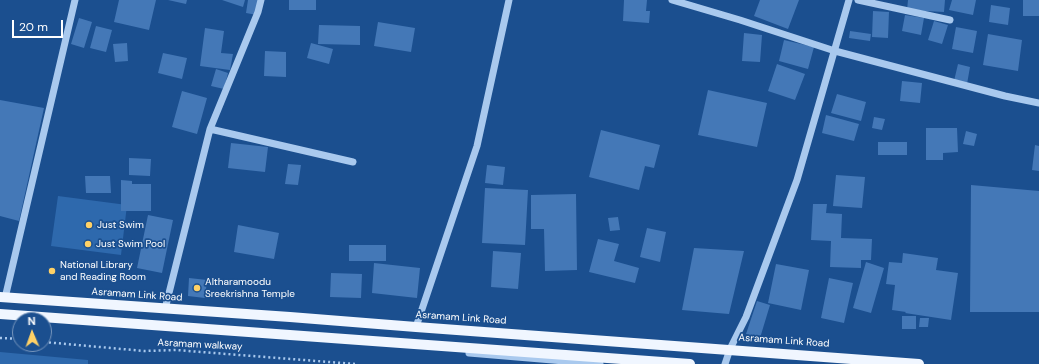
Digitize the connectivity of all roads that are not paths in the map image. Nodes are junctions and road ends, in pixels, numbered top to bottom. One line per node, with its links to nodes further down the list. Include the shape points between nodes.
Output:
1 (75, 0): 12 (street)
2 (261, 0): 10 (street)
3 (509, 0): 18 (street, via 477,146)
4 (672, 0): 8 (street)
5 (849, 0): 8 (street)
6 (858, 0): 7 (street)
7 (950, 20)
8 (835, 51): 9 (street); 19 (street, via 797,180 746,317)
9 (1039, 103)
10 (210, 129): 11 (street); 13 (street)
11 (353, 162)
12 (3, 298): 13 (main road, Asramam Link Road)
13 (165, 309): 18 (main road, Asramam Link Road)
14 (0, 314): 21 (main road)
15 (0, 319): 16 (street)
16 (12, 320)
17 (52, 322): 20 (street)
18 (416, 327): 19 (main road, Asramam Link Road)
19 (730, 349): 22 (street); 23 (main road, Asramam Link Road)
20 (600, 364)
21 (690, 364)
22 (725, 364)
23 (920, 364)

